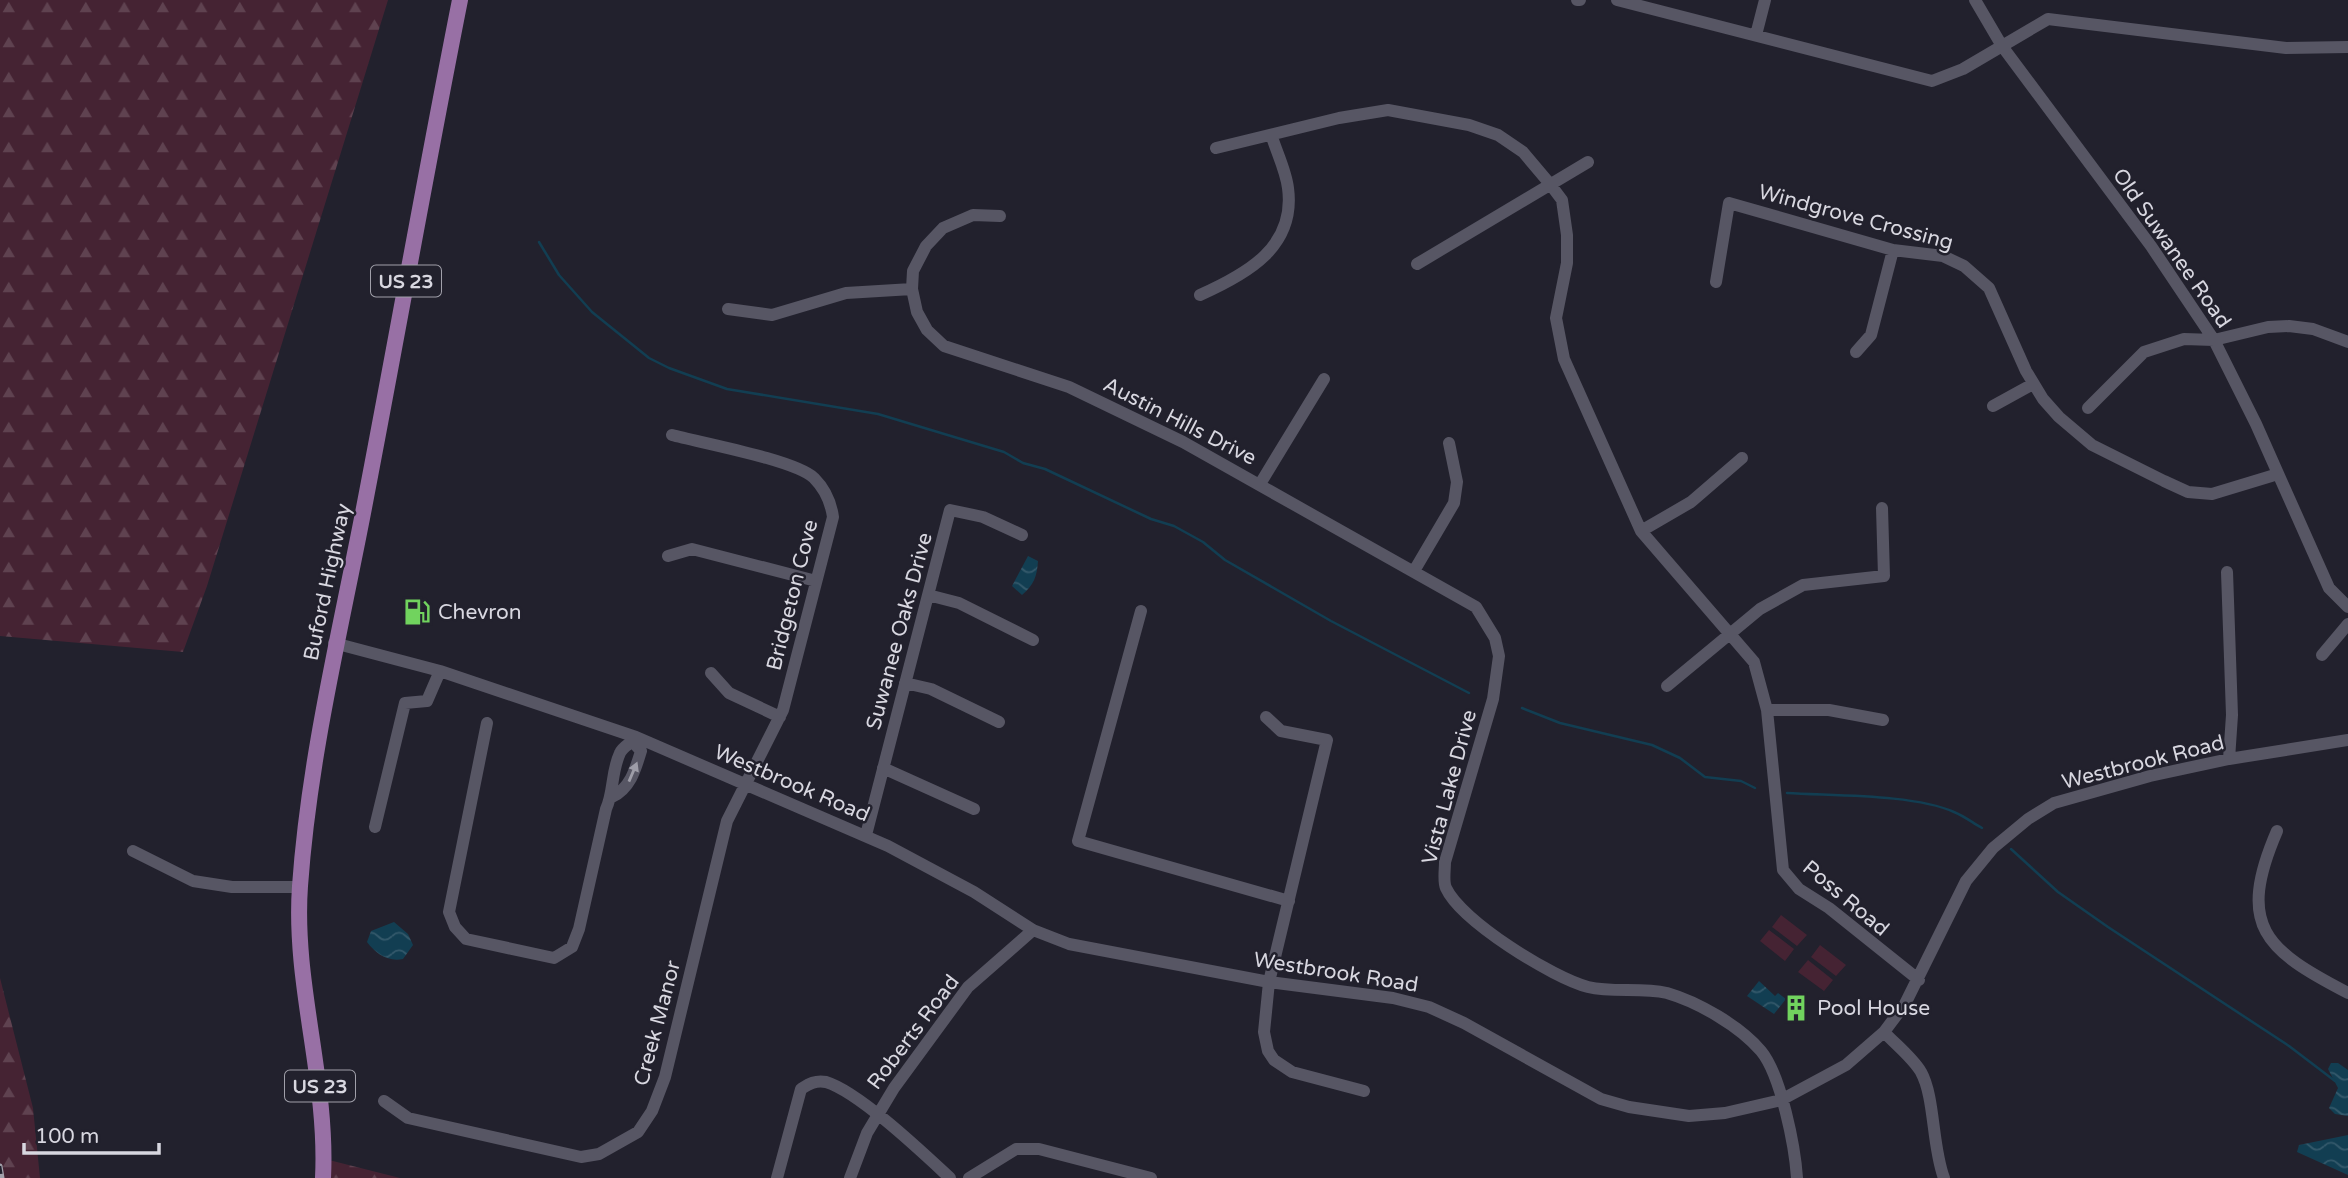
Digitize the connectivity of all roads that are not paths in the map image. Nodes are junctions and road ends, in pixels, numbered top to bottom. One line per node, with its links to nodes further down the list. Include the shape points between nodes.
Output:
1 (460, 0): 44 (main road, Buford Highway / US 23)
2 (1617, 0): 5 (street)
3 (1765, 0): 5 (street)
4 (1975, 0): 6 (street, Old Suwanee Road)
5 (1756, 34): 6 (street, via 1931,81)
6 (2002, 46): 7 (street, via 2048,19 2286,48); 19 (street, Old Suwanee Road, via 2151,246)
7 (2348, 47)
8 (1272, 136): 9 (street, Poss Road); 11 (street, Poss Road, via 1388,110 1498,135 1523,152); 17 (street, via 1288,186 1286,226 1278,243 1221,286)
9 (1216, 148)
10 (1588, 162): 11 (street)
11 (1550, 184): 14 (street); 32 (street, Poss Road, via 1562,200 1567,235 1567,262 1556,318 1563,359)
12 (1000, 216): 16 (street, via 973,215 943,229 926,246 913,271)
13 (1892, 250): 15 (street, Windgrove Crossing, via 1729,203); 21 (street, via 1871,335); 23 (street, Windgrove Crossing, via 1944,256 1979,277 1989,288)
14 (1417, 264)
15 (1716, 282)
16 (912, 289): 18 (street, via 846,293 772,315); 30 (street, Austin Hills Drive, via 927,330 944,346 1069,387)
17 (1200, 295)
18 (728, 309)
19 (2214, 340): 20 (street, via 2288,326 2313,329); 25 (street, via 2184,339 2144,352); 29 (street, Old Suwanee Road)
20 (2348, 342)
21 (1856, 352)
22 (1324, 379): 30 (street)
23 (2033, 384): 24 (street); 29 (street, Windgrove Crossing, via 2059,417 2092,444 2188,492 2212,494)
24 (1993, 406)
25 (2088, 408)
26 (672, 435): 37 (street, Bridgeton Cove, via 802,470 814,478 831,504 833,517)
27 (1449, 443): 35 (street, via 1457,482 1454,503)
28 (1742, 458): 32 (street, via 1691,502)
29 (2278, 474): 39 (street, Old Suwanee Road, via 2329,588)
30 (1260, 484): 35 (street, Austin Hills Drive)
31 (1882, 508): 42 (street, via 1884,576 1803,585 1760,610)
32 (1641, 531): 42 (street, Poss Road)
33 (1022, 535): 38 (street, Suwanee Oaks Drive, via 983,517 950,510)
34 (668, 556): 37 (street, via 692,550)
35 (1414, 572): 50 (street, Austin Hills Drive, via 1476,607 1486,621 1499,656)
36 (2227, 572): 59 (street)
37 (816, 581): 52 (street, Bridgeton Cove)
38 (928, 595): 43 (street, via 959,603); 48 (street, Suwanee Oaks Drive)
39 (2348, 607)
40 (1141, 611): 69 (street, via 1078,842)
41 (2348, 624): 45 (street)
42 (1730, 636): 49 (street); 51 (street, Poss Road, via 1754,662)
43 (1033, 639)
44 (334, 643): 46 (street, Westbrook Road); 68 (main road, Buford Highway / US 23, via 314,760)
45 (2322, 655)
46 (440, 671): 57 (street, Westbrook Road); 64 (street, via 427,701 405,703)
47 (711, 673): 52 (street, via 729,693)
48 (905, 683): 55 (street, via 931,689); 60 (street, Suwanee Oaks Drive)
49 (1667, 687)
50 (1493, 696): 76 (street, Vista Lake Drive, via 1445,862 1444,887 1481,925 1563,980 1591,988 1666,993 1717,1017 1762,1052)
51 (1767, 710): 54 (street, via 1829,710); 71 (street, Poss Road, via 1783,870 1799,889)
52 (780, 717): 61 (street, Bridgeton Cove)
53 (1266, 717): 69 (street, via 1281,732 1327,740)
54 (1883, 720)
55 (999, 722)
56 (487, 723): 62 (street, via 449,912 466,939 554,958 572,947)
57 (634, 739): 61 (street, Westbrook Road); 62 (street, via 621,749 609,785); 62 (street, one-way to 57, via 625,791 636,768 641,751)
58 (2348, 740): 59 (street, Westbrook Road)
59 (2229, 758): 71 (street, Westbrook Road, via 2054,803 2028,820 1993,848 1966,881)
60 (883, 768): 63 (street); 66 (street, Suwanee Oaks Drive)
61 (748, 784): 66 (street, Westbrook Road); 77 (street, Creek Manor, via 727,821 665,1077 638,1132 607,1150 581,1157 408,1118)
62 (612, 797)
63 (974, 809)
64 (375, 827)
65 (2277, 831): 73 (street, via 2256,898 2261,919 2283,956)
66 (866, 835): 70 (street, Westbrook Road, via 974,892)
67 (133, 851): 68 (street, via 193,881 232,887)
68 (300, 887): 79 (main road, Buford Highway / US 23, via 298,939 319,1075)
69 (1289, 901): 72 (street)
70 (1033, 930): 72 (street, Westbrook Road, via 1069,944); 78 (street, Roberts Road, via 968,987)
71 (1919, 980): 74 (street, Westbrook Road)
72 (1269, 982): 75 (street, via 1264,1032 1274,1060 1292,1072); 76 (street, Westbrook Road, via 1429,1007 1576,1086 1629,1107 1689,1116 1725,1114)
73 (2348, 993)
74 (1884, 1032): 76 (street, Westbrook Road, via 1846,1065); 86 (street, via 1920,1070)
75 (1364, 1091)
76 (1782, 1100): 85 (street)
77 (384, 1101)
78 (876, 1114): 80 (street, via 826,1082 812,1082 801,1089); 81 (street, Roberts Road); 82 (street)
79 (323, 1178)
80 (777, 1178)
81 (850, 1178)
82 (950, 1178)
83 (969, 1178): 84 (street, via 1016,1149 1038,1149)
84 (1151, 1178)
85 (1797, 1178)
86 (1944, 1178)

